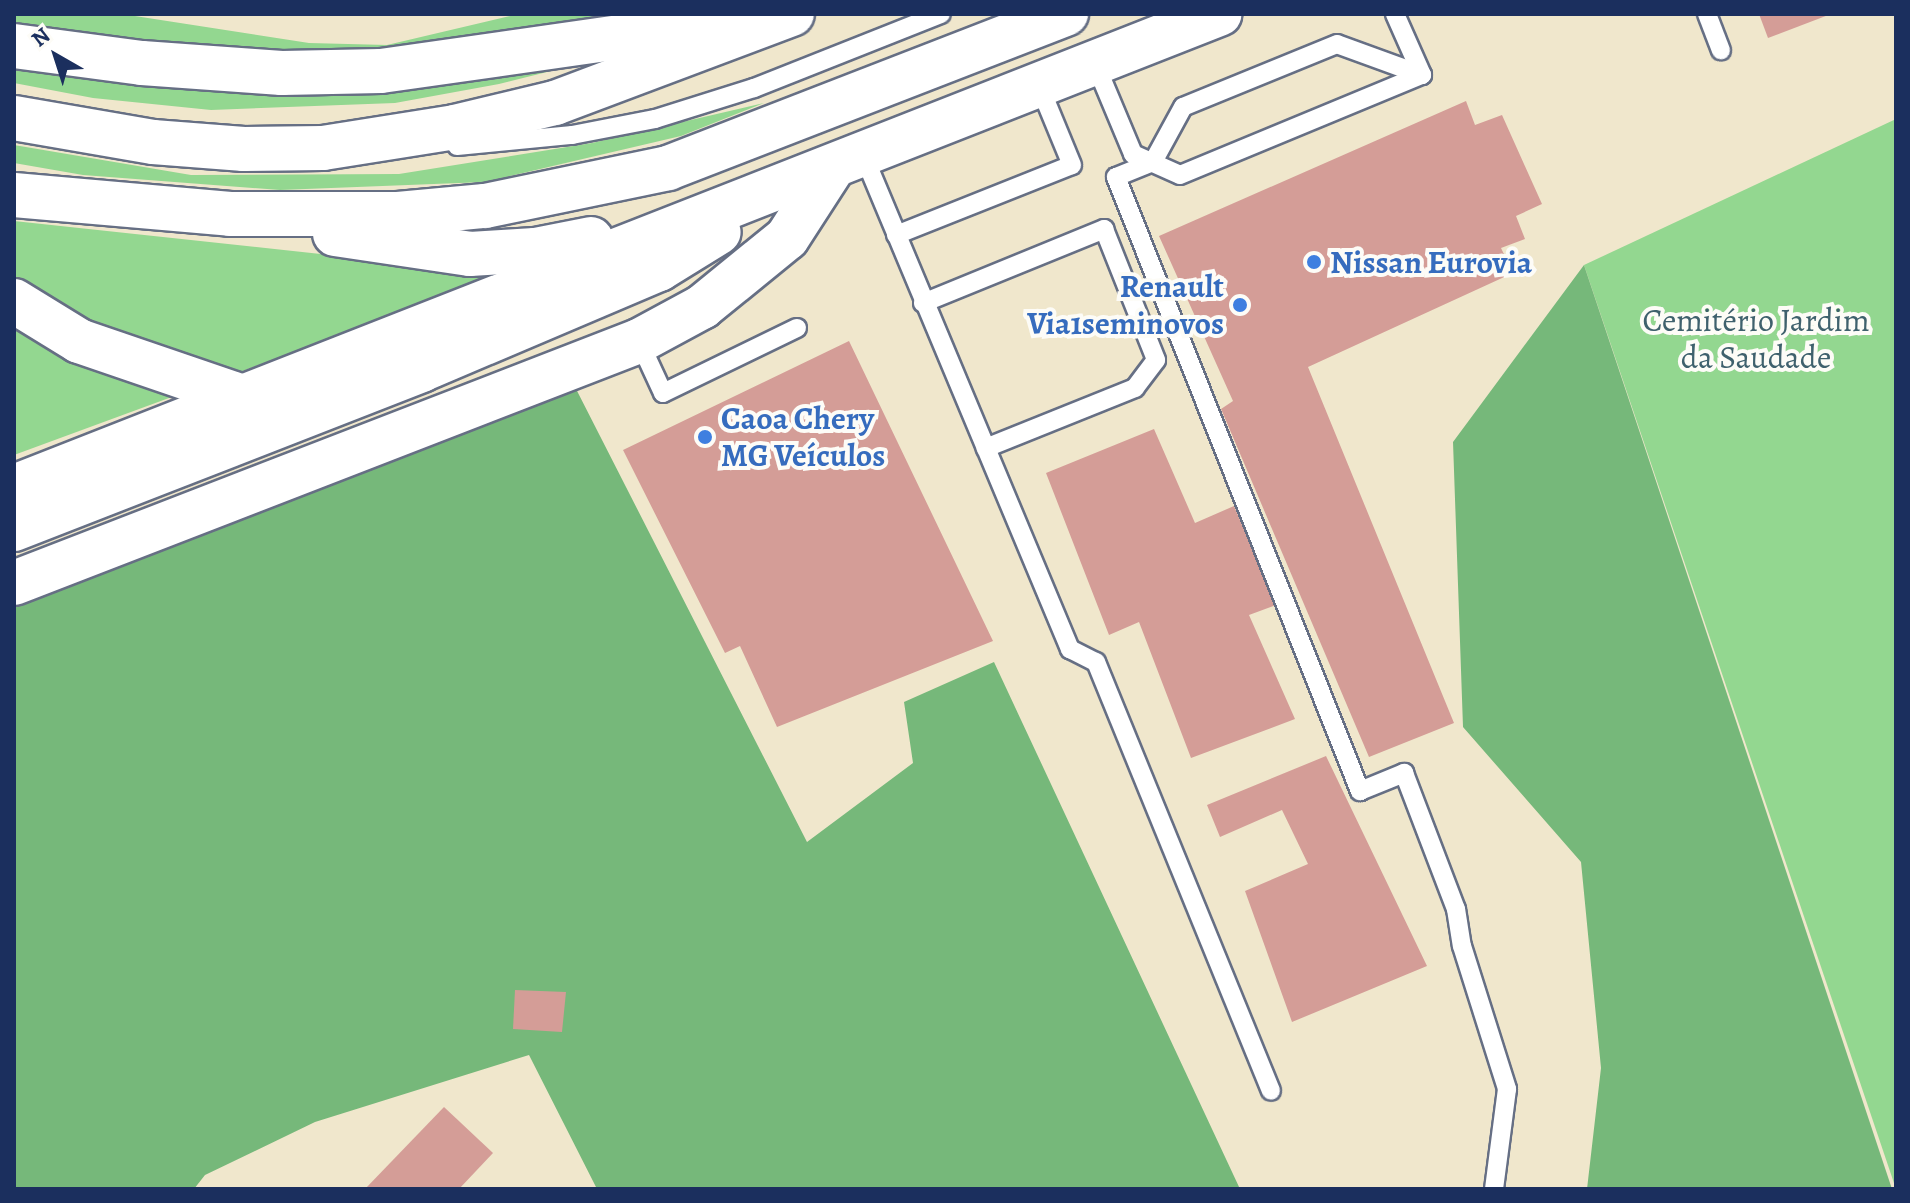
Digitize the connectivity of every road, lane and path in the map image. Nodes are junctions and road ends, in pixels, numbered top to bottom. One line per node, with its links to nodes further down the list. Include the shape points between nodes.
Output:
1 (779, 14): 8 (highway, via 381,71 282,73 142,63)
2 (792, 14): 14 (highway, via 555,103 455,127)
3 (941, 14): 14 (lane, via 754,88 655,119 572,135 458,146)
4 (1066, 14): 18 (highway, via 682,163 579,190 398,214)
5 (1219, 14): 10 (highway)
6 (1395, 14): 11 (lane)
7 (1707, 14): 9 (lane)
8 (14, 46)
9 (1721, 50)
10 (1095, 63): 12 (highway); 15 (lane, via 1133,154)
11 (1422, 75): 15 (lane, via 1180,175); 15 (lane, via 1337,44 1183,107)
12 (1039, 85): 16 (highway); 19 (lane, via 1072,165)
13 (14, 118): 14 (highway, via 153,142)
14 (323, 148)
15 (1153, 162): 30 (lane, via 1116,177 1360,791 1404,773 1456,909 1462,946 1507,1089)
16 (821, 172): 18 (highway, via 620,233 535,250 470,254); 19 (lane); 23 (highway, via 787,238 702,307); 24 (highway)
17 (14, 195): 18 (highway)
18 (230, 214)
19 (896, 235): 21 (lane)
20 (14, 301): 24 (highway, via 79,341)
21 (923, 303): 25 (lane); 25 (lane, via 1104,229 1156,360 1135,388)
22 (797, 328): 23 (lane, via 663,393)
23 (639, 341): 28 (highway)
24 (251, 416): 26 (highway); 27 (highway)
25 (986, 448): 29 (lane, via 1070,649 1096,662)
26 (14, 487)
27 (14, 529)
28 (14, 583)
29 (1271, 1091)
30 (1494, 1189)

